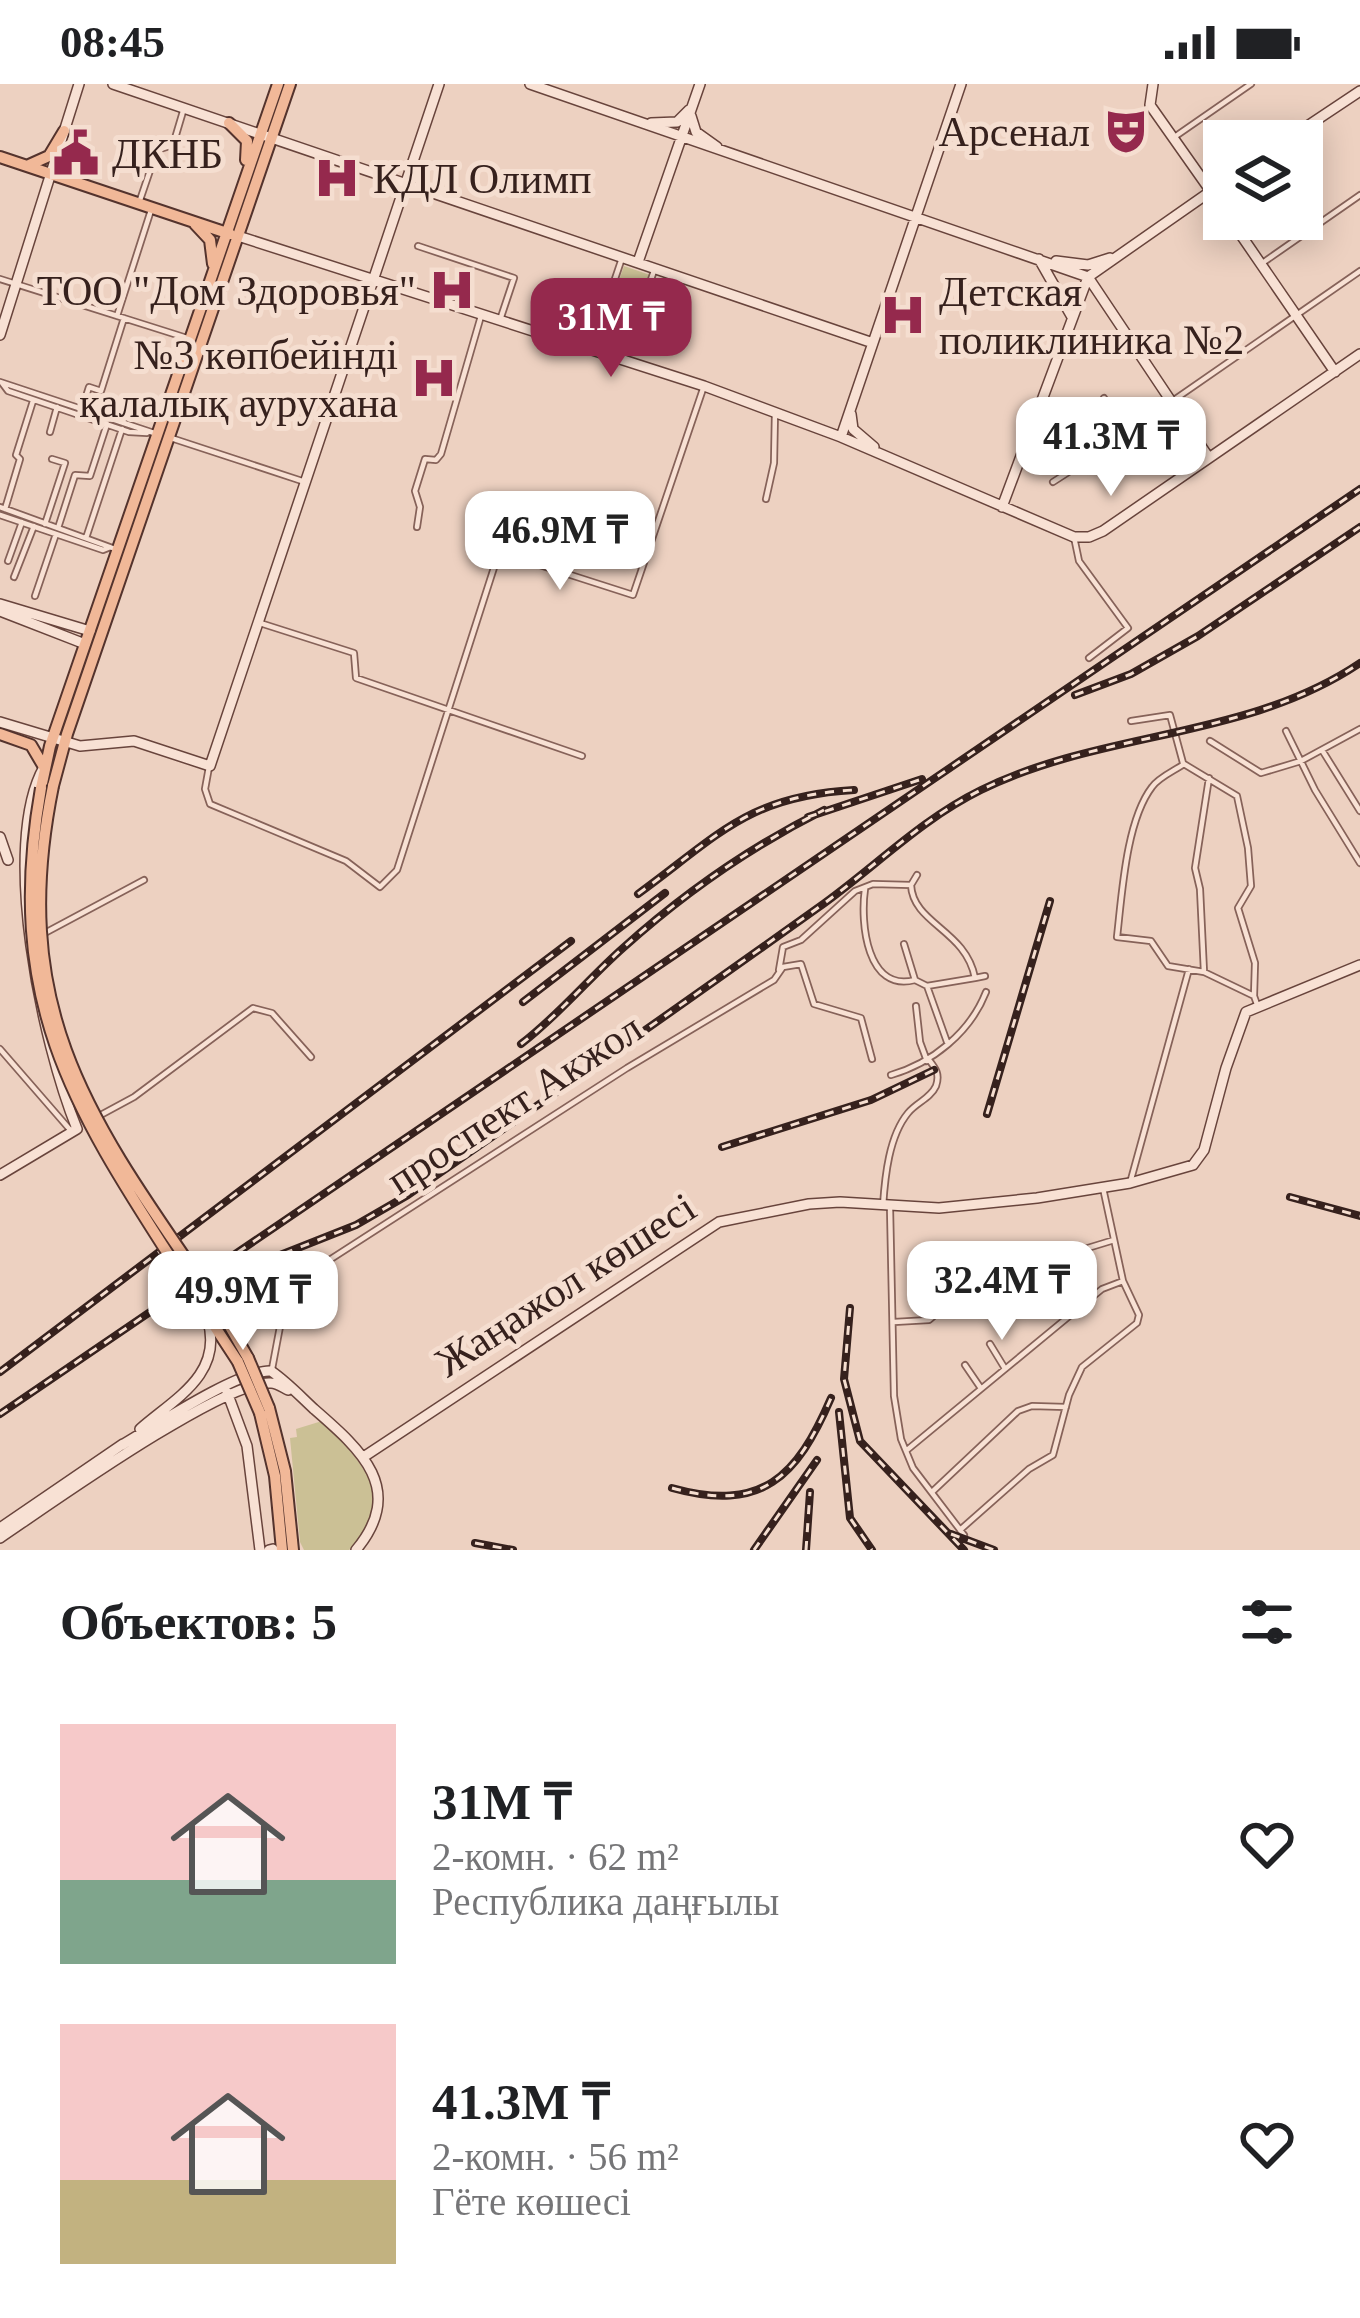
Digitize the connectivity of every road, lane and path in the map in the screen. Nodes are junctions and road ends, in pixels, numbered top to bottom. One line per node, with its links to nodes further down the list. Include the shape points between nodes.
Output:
1 (79, 84): 18 (main road)
2 (113, 84): 14 (main road)
3 (278, 84): 19 (main road)
4 (290, 84): 19 (main road)
5 (530, 84): 11 (main road)
6 (700, 84): 13 (main road)
7 (962, 84): 34 (main road)
8 (1154, 84): 21 (main road, via 1150,105)
9 (1251, 84): 21 (street)
10 (439, 85): 29 (main road)
11 (560, 89): 17 (main road)
12 (1358, 92): 15 (main road)
13 (692, 106): 17 (main road, via 677,122); 20 (main road); 22 (main road, via 696,133)
14 (184, 108): 16 (main road); 33 (street, via 173,145 157,150)
15 (1316, 120)
16 (229, 123): 19 (main road); 27 (main road, via 247,141)
17 (643, 123): 20 (main road)
18 (64, 131): 24 (main road, via 49,156); 25 (main road)
19 (266, 136): 26 (main road); 27 (main road); 36 (main road)
20 (682, 137): 22 (main road); 42 (main road)
21 (1173, 138): 28 (main road)
22 (721, 151): 34 (main road)
23 (0, 157): 24 (main road)
24 (26, 166): 25 (main road)
25 (51, 174): 33 (main road); 50 (main road)
26 (386, 176): 29 (main road); 32 (main road)
27 (246, 178): 36 (main road)
28 (1203, 181)
29 (406, 183): 32 (main road); 40 (main road)
30 (1360, 195): 43 (street)
31 (1203, 196): 39 (main road)
32 (400, 200): 49 (main road)
33 (144, 203): 35 (main road); 53 (street)
34 (917, 218): 41 (main road); 59 (main road)
35 (192, 222): 36 (main road); 48 (main road, via 213,247)
36 (231, 232): 48 (main road); 49 (main road); 76 (main road)
37 (1244, 240): 43 (main road)
38 (418, 246): 56 (street, via 514,278)
39 (1118, 256): 41 (main road, via 1088,265); 46 (main road)
40 (622, 257): 42 (main road); 60 (street)
41 (1039, 259): 46 (main road); 54 (main road)
42 (638, 262): 44 (main road)
43 (1261, 264): 51 (main road)
44 (655, 268): 59 (main road); 62 (street)
45 (1360, 271): 51 (street)
46 (1088, 277): 54 (main road); 55 (main road)
47 (0, 279): 50 (street)
48 (211, 280): 58 (main road)
49 (373, 280): 52 (main road); 81 (main road)
50 (16, 284): 53 (street); 57 (main road)
51 (1295, 314): 63 (main road); 68 (street)
52 (482, 315): 56 (main road); 89 (street, via 441,454 425,459 415,491)
53 (121, 317): 58 (street); 71 (street, via 101,391 89,387)
54 (1072, 317): 55 (main road, via 1091,300); 84 (main road)
55 (1114, 319): 68 (main road)
56 (500, 320): 60 (main road)
57 (0, 335)
58 (190, 339): 76 (main road)
59 (873, 343): 69 (main road)
60 (590, 350): 62 (main road)
61 (1360, 354): 63 (main road)
62 (623, 360): 65 (main road)
63 (1335, 372): 79 (main road)
64 (1, 382): 67 (street); 70 (street)
65 (704, 386): 72 (main road); 101 (street, via 632,595 499,552)
66 (1105, 398): 82 (street, via 1126,435)
67 (33, 400): 70 (street); 85 (street)
68 (1171, 402): 79 (main road)
69 (853, 404): 77 (main road); 78 (main road, via 853,429)
70 (58, 405): 71 (street); 73 (street); 75 (street)
71 (82, 410): 76 (street)
72 (775, 412): 77 (main road); 83 (street)
73 (106, 424): 74 (street); 90 (street, via 90,476 75,475)
74 (122, 429): 76 (street); 92 (street)
75 (50, 432)
76 (158, 435): 81 (street); 93 (main road); 108 (main road)
77 (841, 437): 78 (main road)
78 (888, 457): 84 (main road)
79 (1209, 458): 91 (main road, via 1103,531)
80 (52, 459): 88 (street, via 65,463)
81 (305, 482): 98 (main road)
82 (1053, 482)
83 (766, 499)
84 (1002, 507): 91 (main road)
85 (2, 510): 86 (street); 87 (street)
86 (22, 522): 87 (street); 94 (street)
87 (35, 523): 88 (street); 90 (street); 95 (street)
88 (45, 524): 90 (street)
89 (417, 527)
90 (57, 531): 92 (street); 93 (street); 96 (street)
91 (1078, 537): 100 (street, via 1079,561 1128,628)
92 (86, 538): 93 (street)
93 (114, 548): 99 (main road)
94 (8, 561)
95 (14, 577)
96 (35, 596)
97 (0, 607): 99 (main road)
98 (259, 623): 101 (street, via 354,653 356,678); 113 (main road)
99 (88, 637): 108 (main road)
100 (1089, 658)
101 (448, 709): 110 (street); 113 (street, via 398,870 380,887 346,861 211,804)
102 (1131, 721): 112 (street, via 1171,715)
103 (0, 722): 108 (main road)
104 (1360, 729): 109 (street)
105 (1286, 731): 111 (street)
106 (0, 734): 114 (main road, via 31,745)
107 (1210, 741): 111 (street, via 1261,773)
108 (58, 742): 113 (main road, via 134,741); 114 (main road); 116 (main road)
109 (1322, 749): 111 (street); 117 (street)
110 (582, 756)
111 (1301, 761): 120 (street)
112 (1184, 764): 115 (street); 129 (street, via 1154,784 1142,808 1117,937 1151,941 1168,966)
113 (210, 766)
114 (44, 767): 116 (main road); 118 (main road)
115 (1209, 778): 130 (street, via 1195,868); 136 (street, via 1235,794 1243,814 1251,886 1238,908 1256,963)
116 (47, 787): 153 (main road, bridge, via 39,893 56,1023 92,1114)
117 (1360, 811)
118 (17, 821)
119 (6, 839): 126 (main road)
120 (1360, 863)
121 (917, 875): 123 (street)
122 (144, 880): 126 (street)
123 (911, 885): 124 (street); 132 (street, via 929,920 962,946)
124 (865, 886): 128 (street, проспект Акжол, via 783,947); 133 (street, via 863,925 874,966 892,980)
125 (904, 944): 133 (street)
126 (22, 945): 144 (main road, via 46,1053)
127 (1360, 965): 136 (main road)
128 (781, 969): 141 (street, via 800,964 814,1004 861,1018); 158 (street, проспект Акжол, via 303,1276 284,1300)
129 (1189, 969): 130 (street); 146 (street)
130 (1204, 972): 136 (street)
131 (986, 976): 132 (street)
132 (975, 978): 134 (street)
133 (915, 980): 134 (street)
134 (927, 986): 138 (street)
135 (986, 992): 138 (street)
136 (1256, 1001): 146 (main road, Жаңажол көшесі, via 1199,1160)
137 (916, 1006): 142 (street)
138 (947, 1042): 142 (street)
139 (0, 1049): 144 (street)
140 (311, 1057): 144 (street, via 272,1013 253,1008 134,1097)
141 (872, 1059)
142 (928, 1060): 143 (street); 148 (street, via 938,1080 898,1131)
143 (892, 1076)
144 (74, 1130): 145 (main road)
145 (0, 1175)
146 (1130, 1183): 147 (main road, Жаңажол көшесі)
147 (1103, 1188): 148 (main road, Жаңажол көшесі, via 939,1208); 149 (street)
148 (887, 1206): 154 (street); 167 (main road, Жаңажол көшесі, via 808,1204 708,1226)
149 (1114, 1240): 151 (street); 152 (street)
150 (965, 1268): 152 (street)
151 (1123, 1280): 157 (street); 163 (street, via 1137,1323 1082,1366)
152 (974, 1283): 154 (street, via 929,1319)
153 (211, 1307): 165 (main road, via 204,1371); 170 (main road, bridge, via 243,1360 285,1471)
154 (894, 1322): 166 (street, via 894,1396)
155 (990, 1344): 157 (street)
156 (965, 1365): 160 (street)
157 (1004, 1367): 160 (street)
158 (269, 1377): 159 (main road); 161 (main road, via 259,1371); 167 (main road)
159 (248, 1388): 161 (main road); 164 (main road)
160 (980, 1388): 166 (street)
161 (226, 1392): 162 (main road); 164 (main road); 165 (main road)
162 (210, 1406): 164 (main road, via 225,1404); 171 (main road)
163 (1066, 1407): 168 (street, via 1018,1411); 168 (street, via 1053,1455 962,1533)
164 (238, 1418): 172 (main road)
165 (122, 1445): 169 (main road)
166 (906, 1451): 168 (street)
167 (365, 1456): 174 (main road, via 377,1497)
168 (932, 1492)
169 (0, 1528)
170 (285, 1530): 172 (main road); 173 (main road)
171 (0, 1538)
172 (269, 1549)
173 (297, 1550)
174 (356, 1550)

